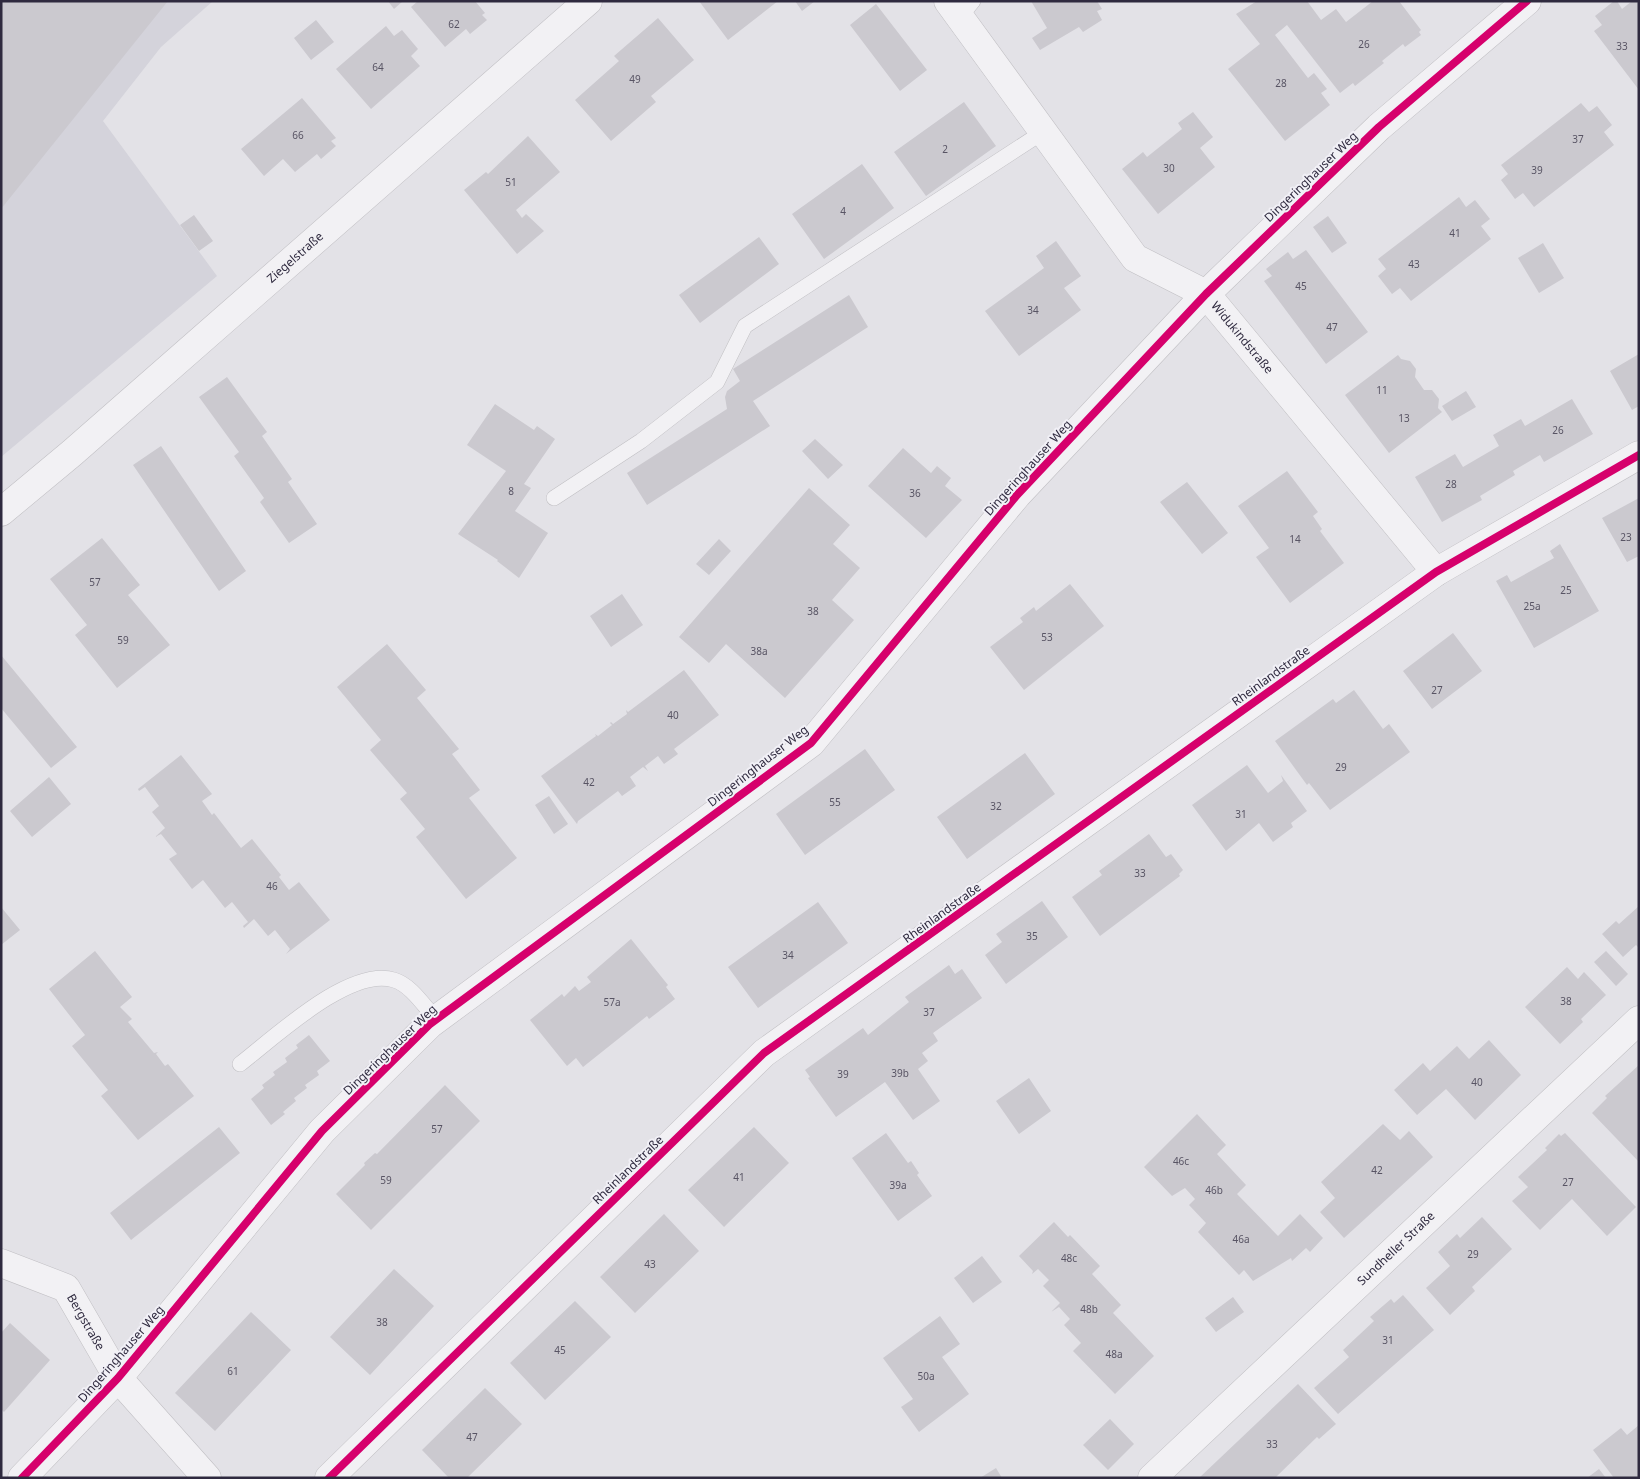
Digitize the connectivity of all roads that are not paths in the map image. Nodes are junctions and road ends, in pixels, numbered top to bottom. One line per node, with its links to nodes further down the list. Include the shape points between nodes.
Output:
1 (588, 1): 8 (street, Ziegelstraße)
2 (1527, 1): 5 (street, Dingeringhauser Weg, via 1379,127)
3 (960, 7): 4 (street, Widukindstraße)
4 (1042, 132): 5 (street, Widukindstraße, via 1135,258); 7 (lane, via 745,326 717,382 640,441)
5 (1206, 294): 9 (street, Widukindstraße); 10 (street, Dingeringhauser Weg, via 1017,495 811,743)
6 (1639, 455): 9 (street, Rheinlandstraße)
7 (554, 498)
8 (1, 512)
9 (1436, 572): 17 (street, Rheinlandstraße, via 764,1053)
10 (436, 1019): 12 (lane, via 405,985 380,978 362,981 327,998); 14 (street, Dingeringhauser Weg, via 322,1131)
11 (1639, 1020): 18 (street, Sundheller Straße)
12 (240, 1064)
13 (1, 1263): 14 (street, Bergstraße, via 66,1288)
14 (118, 1378): 15 (street, Dingeringhauser Weg); 16 (street, Bergstraße)
15 (22, 1478)
16 (207, 1478)
17 (330, 1478)
18 (1152, 1478)

